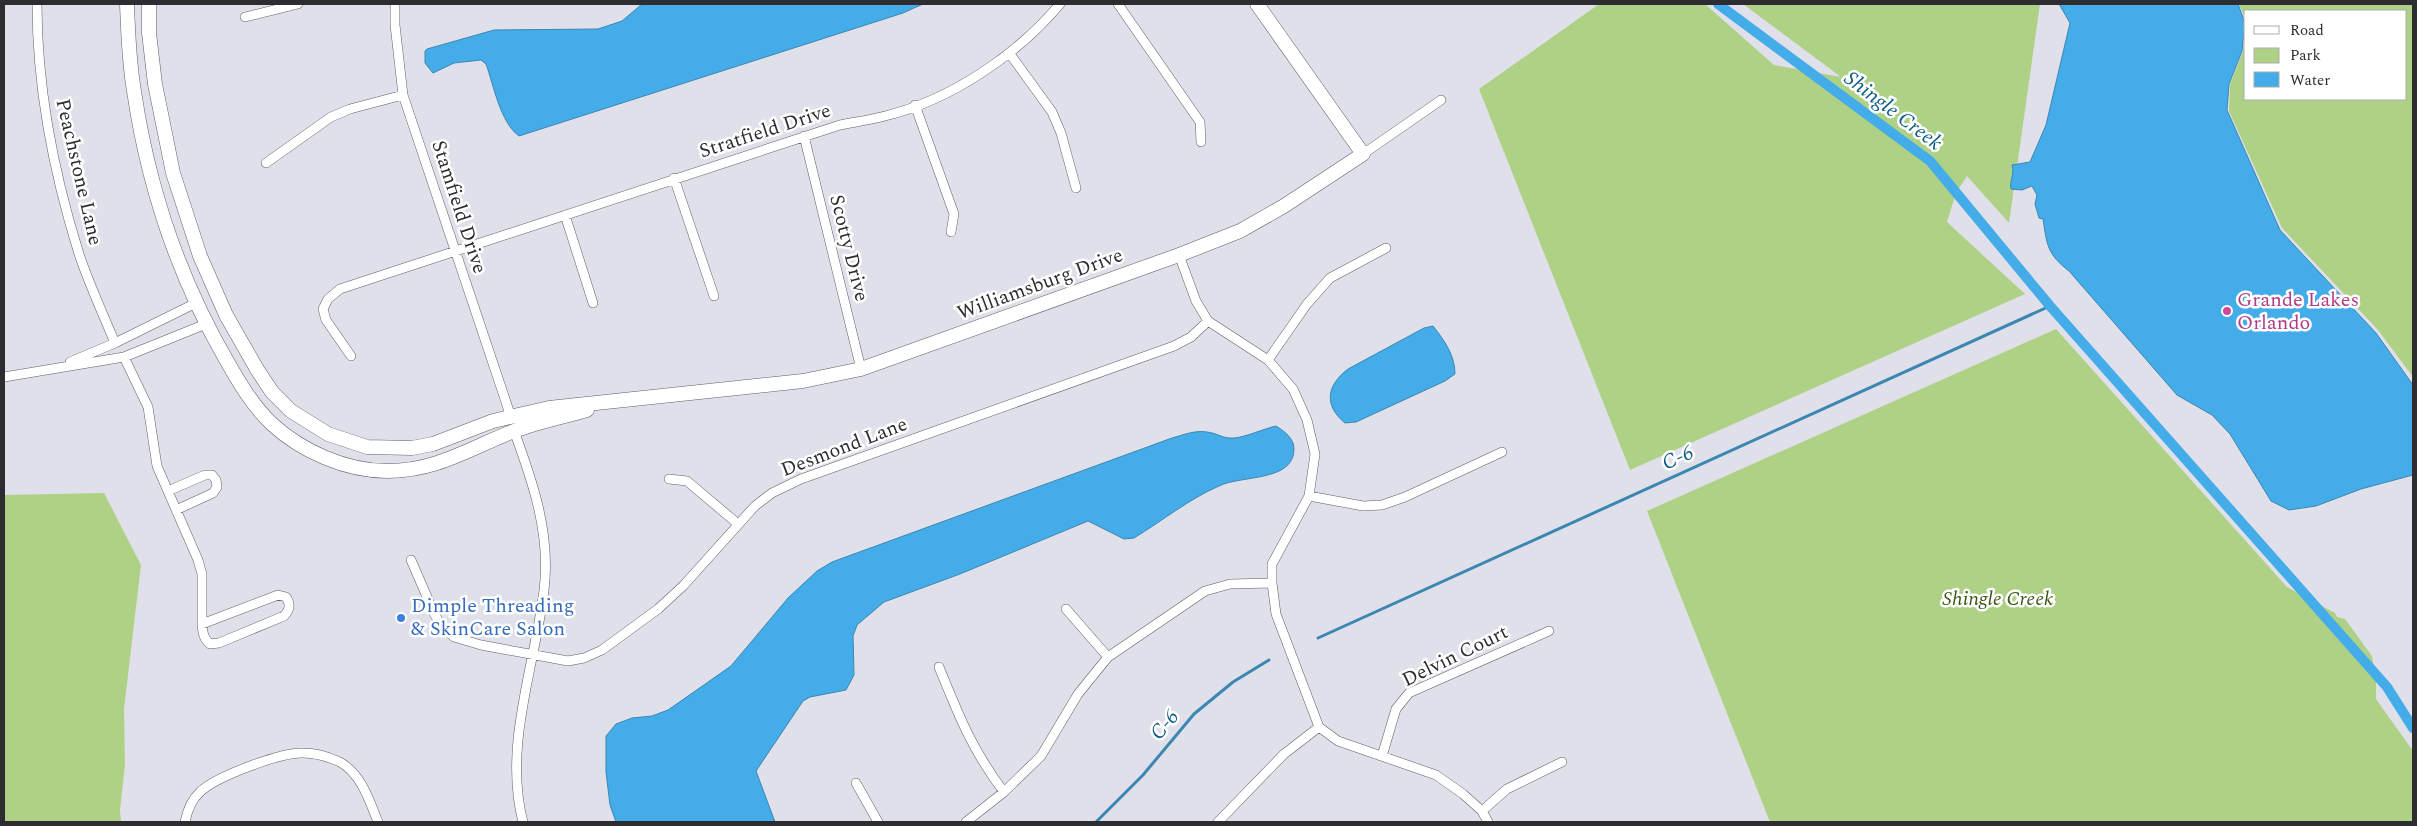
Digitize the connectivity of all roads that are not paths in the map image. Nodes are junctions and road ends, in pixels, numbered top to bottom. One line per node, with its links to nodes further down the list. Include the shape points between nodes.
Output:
1 (37, 4): 30 (street, Peachstone Lane, via 43,93 58,177 80,256)
2 (127, 4): 26 (street, Williamsburg Drive, via 133,90 142,138 162,215)
3 (149, 4): 38 (street, Williamsburg Drive, via 149,33 163,130 186,218 226,315 272,392 308,424 367,447 412,448 433,444)
4 (298, 4): 9 (street)
5 (395, 4): 11 (street, Stamfield Drive)
6 (1060, 4): 10 (street, Stratfield Drive)
7 (1118, 4): 15 (street, via 1200,122)
8 (1257, 4): 16 (street)
9 (245, 17)
10 (1010, 54): 13 (street, Stratfield Drive, via 953,89); 19 (street, via 1052,112)
11 (404, 95): 17 (street, via 332,116); 23 (street, Stamfield Drive)
12 (1441, 100): 16 (street, Williamsburg Drive)
13 (915, 105): 14 (street, Stratfield Drive, via 886,116); 21 (street, via 954,214)
14 (804, 136): 18 (street, Stratfield Drive); 35 (street, Scotty Drive)
15 (1201, 142)
16 (1363, 154): 24 (street, Williamsburg Drive, via 1240,231)
17 (266, 163)
18 (674, 178): 20 (street, Stratfield Drive); 25 (street)
19 (1076, 188)
20 (565, 215): 23 (street, Stratfield Drive); 27 (street)
21 (951, 232)
22 (1386, 248): 33 (street, via 1330,278 1307,304)
23 (455, 250): 31 (street, Stratfield Drive, via 340,289 328,299 323,309 326,320); 38 (street, Stamfield Drive)
24 (1179, 256): 28 (street, via 1196,301); 35 (street, Williamsburg Drive)
25 (714, 296)
26 (196, 303): 29 (street, Williamsburg Drive); 30 (street)
27 (593, 303)
28 (1208, 321): 33 (street); 45 (street, Desmond Lane, via 1191,337 1174,346 801,479 772,493)
29 (206, 324): 32 (street); 39 (street, Williamsburg Drive, via 241,386 272,424 313,452 337,462 386,471 411,469 459,456)
30 (115, 343): 34 (street)
31 (351, 356)
32 (124, 357): 34 (street); 42 (street, via 148,407 157,466)
33 (1268, 360): 43 (street, via 1293,389 1307,420 1315,454)
34 (56, 368): 36 (street)
35 (861, 369): 37 (street, Williamsburg Drive, via 803,381)
36 (4, 377)
37 (614, 403): 38 (street, Williamsburg Drive, via 565,406); 39 (street, Williamsburg Drive)
38 (511, 417)
39 (514, 431): 51 (street, via 532,477 545,547 544,589)
40 (1502, 452): 43 (street, via 1382,505 1363,506)
41 (669, 478): 45 (street, via 687,481)
42 (168, 491): 44 (street); 44 (street, via 205,475 212,475 216,480 217,487 213,493)
43 (1309, 496): 47 (street, via 1272,564)
44 (176, 510): 49 (street, via 202,574)
45 (738, 524): 51 (street, Desmond Lane, via 683,586 658,609 602,650 584,658 568,660)
46 (411, 560): 51 (street, Desmond Lane, via 441,626 454,637)
47 (1272, 583): 52 (street, via 1230,584 1205,591); 54 (street, via 1276,614)
48 (1066, 609): 52 (street)
49 (202, 624): 49 (street, via 205,640 210,644 219,643 284,616 290,603 286,597 278,595)
50 (1549, 631): 55 (street, Delvin Court, via 1409,693 1396,708)
51 (533, 654): 62 (street, via 517,751 518,801)
52 (1108, 657): 58 (street, via 1078,694 1041,756)
53 (939, 667): 58 (street, via 965,731)
54 (1319, 727): 55 (street, via 1338,741); 65 (street, via 1284,754)
55 (1382, 756): 59 (street, via 1436,775)
56 (1562, 762): 59 (street, via 1513,785)
57 (856, 783): 63 (street)
58 (1004, 792): 64 (street)
59 (1482, 811): 66 (street)
60 (184, 822): 61 (street, via 199,793 212,783 272,758 302,752 325,756 358,778)
61 (378, 822)
62 (523, 822)
63 (878, 822)
64 (966, 822)
65 (1218, 822)
66 (1488, 822)

